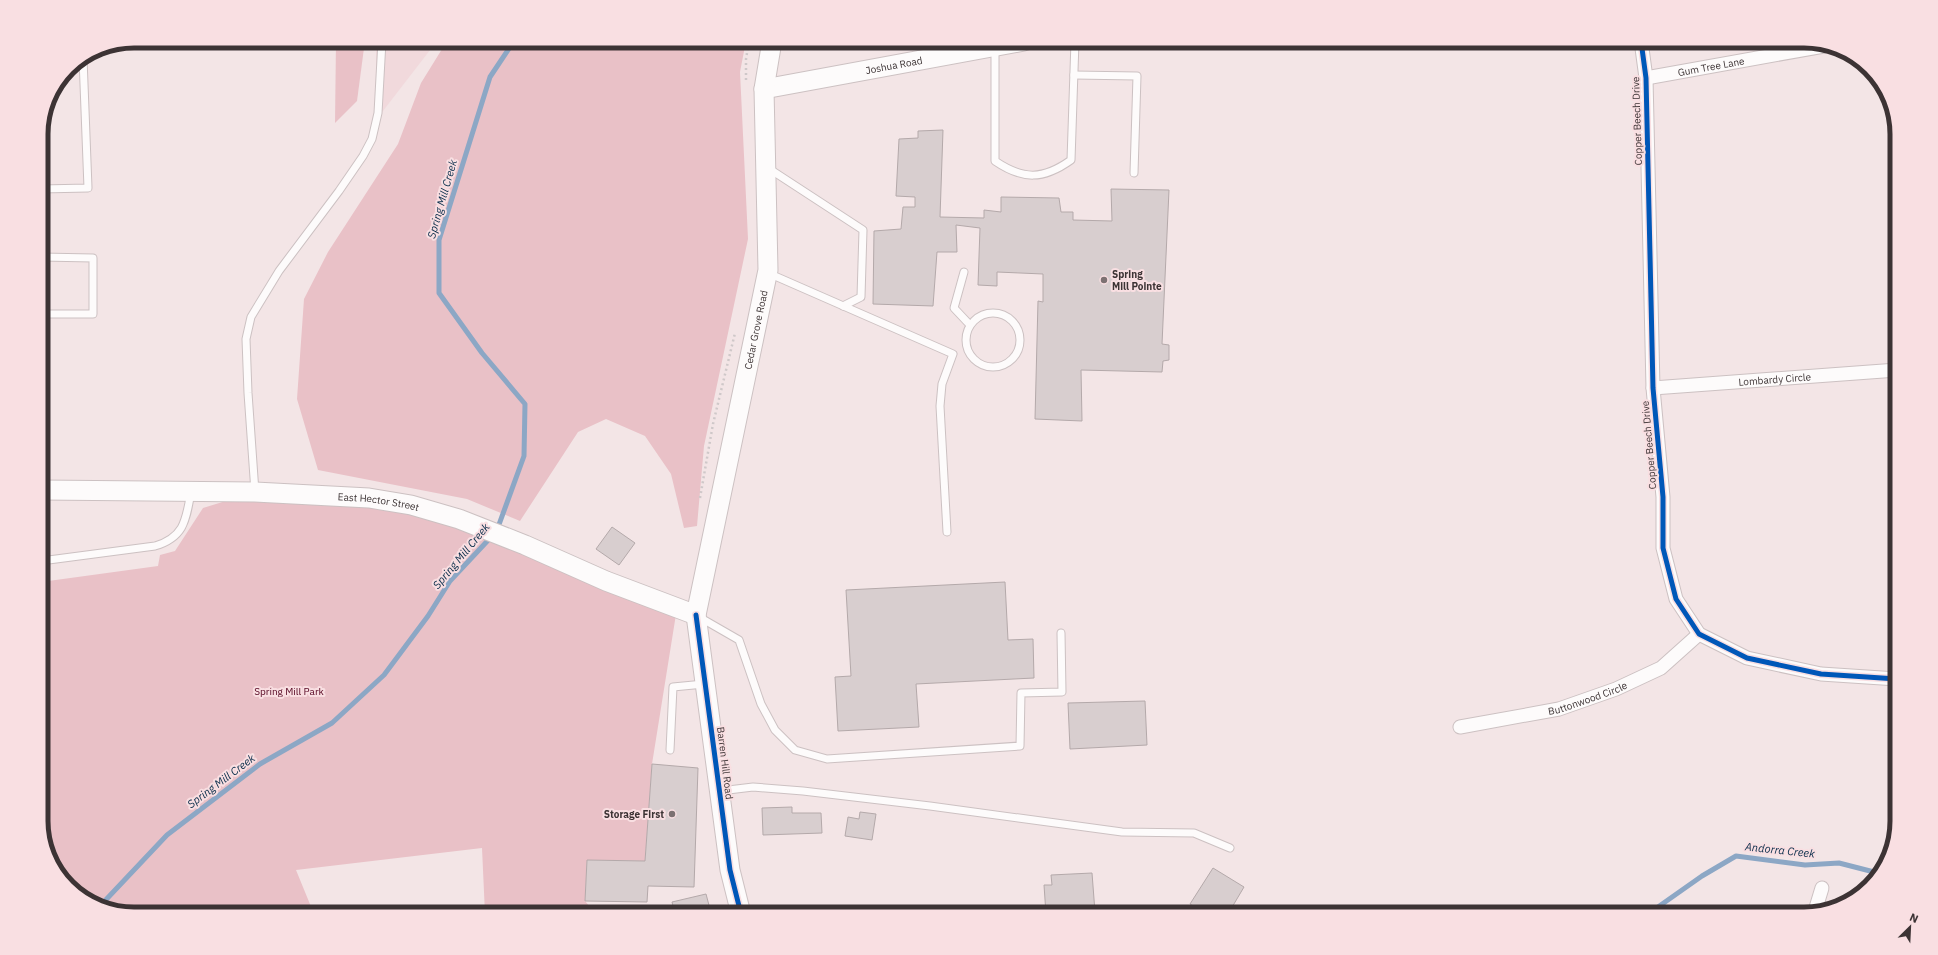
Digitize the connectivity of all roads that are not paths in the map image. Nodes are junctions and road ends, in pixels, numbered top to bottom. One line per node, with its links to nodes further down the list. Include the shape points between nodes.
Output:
1 (382, 48): 27 (lane, via 378,113 372,139 339,191 279,270 251,318 246,339)
2 (769, 48): 11 (main road, Cedar Grove Road)
3 (984, 48): 11 (main road, Joshua Road)
4 (995, 48): 9 (lane, via 995,161 1009,170 1025,175 1042,175 1058,170 1071,160)
5 (1075, 48): 9 (lane)
6 (1642, 48): 10 (street, Copper Beech Drive)
7 (1810, 49): 10 (street, Gum Tree Lane)
8 (83, 65): 14 (lane, via 88,188)
9 (1074, 75): 13 (lane, via 1137,76)
10 (1646, 78): 24 (street, Copper Beech Drive)
11 (755, 88): 12 (main road, Cedar Grove Road)
12 (766, 167): 17 (main road, Cedar Grove Road); 18 (lane, via 863,230 861,297)
13 (1134, 173)
14 (48, 189)
15 (48, 257): 19 (lane, via 93,258 93,314)
16 (964, 272): 20 (lane, via 954,308)
17 (768, 273): 18 (lane); 30 (main road, Cedar Grove Road)
18 (843, 306): 22 (lane)
19 (48, 314)
20 (970, 324): 21 (lane, via 965,341); 21 (lane, via 984,314 1000,314 1014,324 1020,340 1015,356 1005,364 993,367 977,362)
21 (967, 349): 22 (lane)
22 (953, 354): 28 (lane, via 942,384 940,406)
23 (1890, 371): 24 (street, Lombardy Circle)
24 (1653, 388): 32 (street, Copper Beech Drive, via 1663,497 1663,548 1676,599)
25 (48, 490): 26 (main road, East Hector Street)
26 (192, 491): 27 (main road, East Hector Street); 29 (lane, via 186,521 180,531 166,543)
27 (255, 492): 30 (main road, East Hector Street, via 370,498 411,505 459,519 606,581)
28 (947, 532)
29 (48, 560)
30 (696, 614): 31 (lane, via 739,640 761,704 775,730 796,750 826,759 1020,746 1021,693 1062,692); 34 (main road, Barren Hill Road)
31 (1060, 633)
32 (1698, 634): 33 (street, via 1746,658 1821,674); 35 (street, Buttonwood Circle, via 1661,668 1616,689 1558,709)
33 (1890, 679)
34 (706, 684): 36 (lane, via 673,687); 37 (main road, Barren Hill Road)
35 (1460, 727)
36 (670, 750)
37 (720, 791): 38 (lane, via 753,787 803,791 1122,832 1194,833); 41 (main road, Barren Hill Road, via 730,870)
38 (1230, 848)
39 (1822, 888): 40 (street)
40 (1817, 906)
41 (738, 907)

